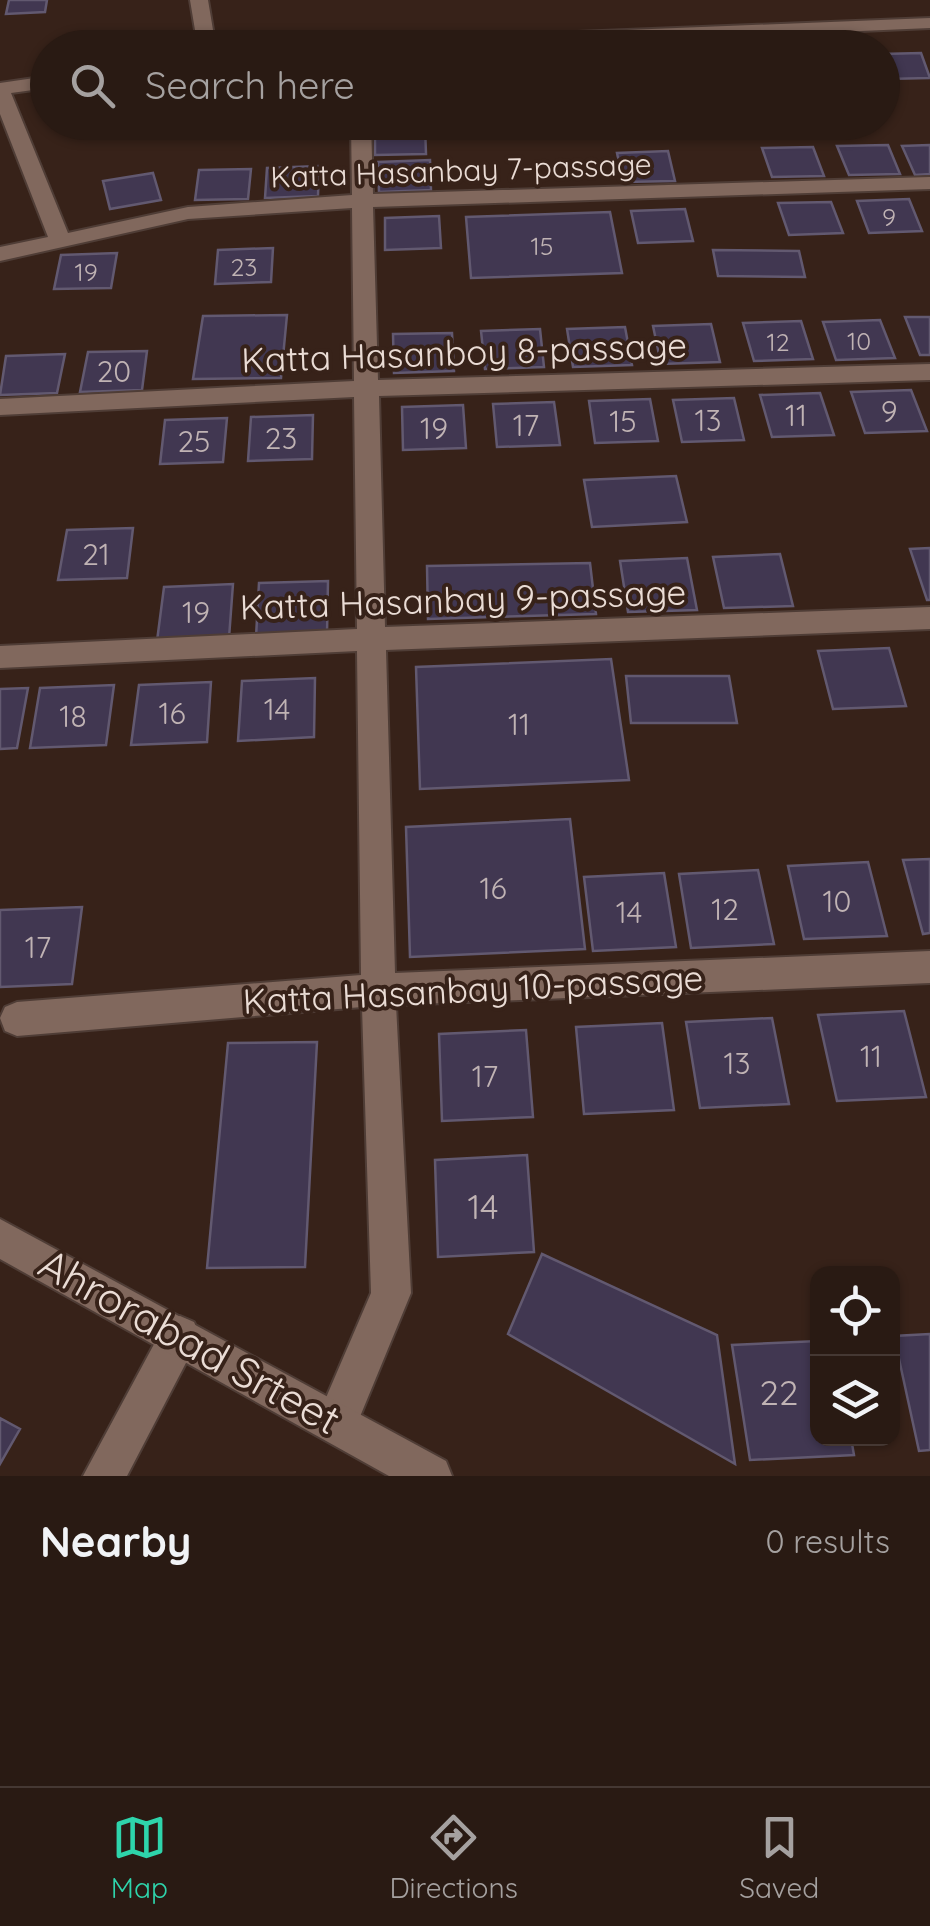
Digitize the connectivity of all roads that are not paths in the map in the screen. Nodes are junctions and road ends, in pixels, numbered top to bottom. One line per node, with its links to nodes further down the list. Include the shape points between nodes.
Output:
1 (199, 0): 3 (street)
2 (930, 23): 4 (street)
3 (204, 30)
4 (756, 30)
5 (30, 85): 6 (street)
6 (0, 89): 10 (street)
7 (361, 140): 9 (street)
8 (930, 183): 9 (street, Katta Hasanbay 7-passage)
9 (363, 201): 10 (street, Katta Hasanbay 7-passage, via 188,212); 13 (street)
10 (60, 241): 11 (street, Katta Hasanbay 7-passage)
11 (0, 254)
12 (930, 372): 13 (street, Katta Hasanboy 8-passage)
13 (367, 388): 14 (street, Katta Hasanboy 8-passage); 16 (street)
14 (0, 407)
15 (930, 618): 16 (street, Katta Hasanbay 9-passage)
16 (371, 638): 17 (street, Katta Hasanbay 9-passage); 19 (street)
17 (0, 658)
18 (930, 968): 19 (street, Katta Hasanbay 10-passage)
19 (378, 990): 20 (street, Katta Hasanbay 10-passage); 23 (street, via 391,1293)
20 (17, 1019)
21 (0, 1238): 22 (street, Ahrorabad Srteet)
22 (180, 1336): 23 (street, Ahrorabad Srteet); 24 (street)
23 (337, 1421): 25 (street, Ahrorabad Srteet)
24 (104, 1476)
25 (431, 1476)

